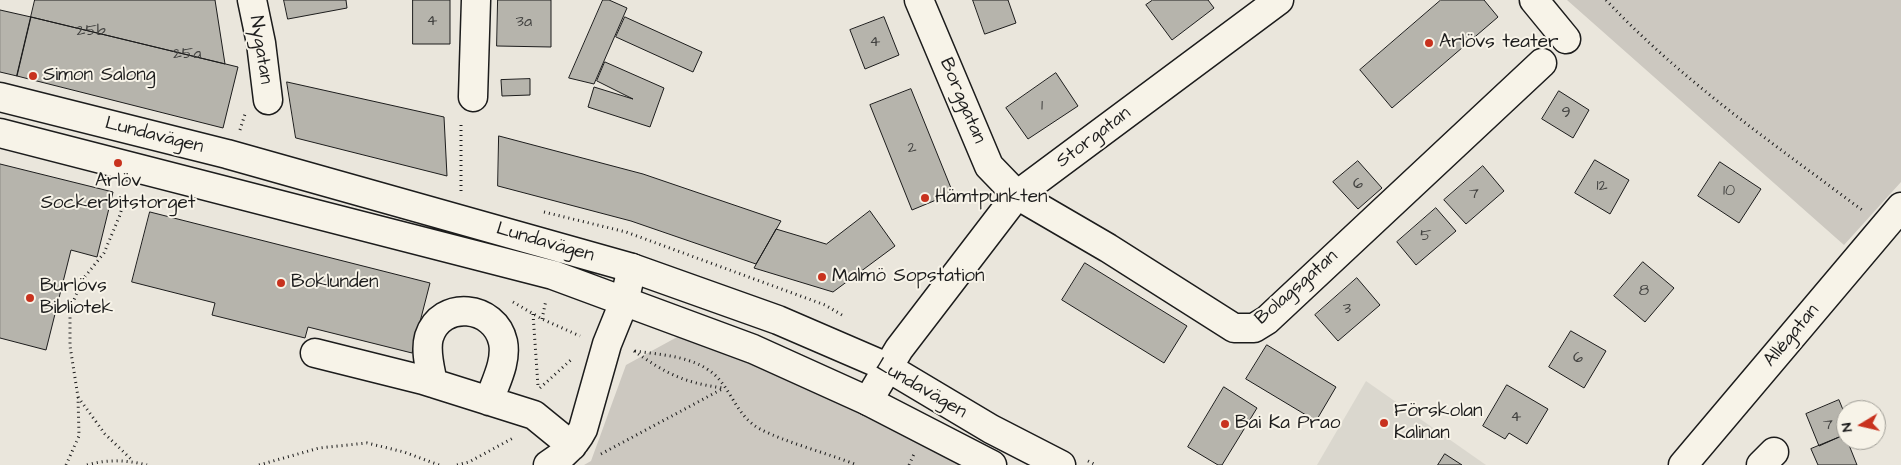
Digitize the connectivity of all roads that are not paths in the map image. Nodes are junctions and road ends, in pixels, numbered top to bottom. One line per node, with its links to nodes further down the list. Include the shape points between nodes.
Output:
1 (252, 0): 10 (main road, Nygatan)
2 (476, 0): 9 (main road)
3 (919, 0): 12 (main road, Borggatan, via 989,166)
4 (1279, 0): 12 (main road, Storgatan)
5 (1534, 0): 6 (main road)
6 (1566, 39)
7 (1542, 63): 12 (main road, Bolagsgatan, via 1267,320 1254,328 1234,328 1108,248)
8 (0, 97): 14 (main road, Lundavägen, via 227,154)
9 (473, 97)
10 (268, 100)
11 (0, 133): 15 (main road, Lundavägen, via 553,275)
12 (1017, 196): 17 (main road, Storgatan)
13 (1893, 217): 25 (main road, Allégatan)
14 (632, 268): 15 (main road); 17 (main road, Lundavägen, via 778,320)
15 (624, 302): 20 (main road, Lundavägen, via 753,349); 21 (main road, via 607,344 584,429)
16 (315, 353): 18 (main road)
17 (887, 366): 20 (main road, Storgatan); 24 (main road, Lundavägen, via 991,429)
18 (432, 382): 19 (main road); 19 (main road, via 428,360 429,336 441,318 459,310 478,312 493,322 503,341 502,363)
19 (489, 401): 21 (main road, via 534,415)
20 (868, 401): 23 (main road, Lundavägen)
21 (572, 446): 22 (main road)
22 (548, 465)
23 (992, 465)
24 (1061, 465)
25 (1683, 465)
26 (1761, 465): 27 (main road, via 1774,452)
27 (1776, 465)

